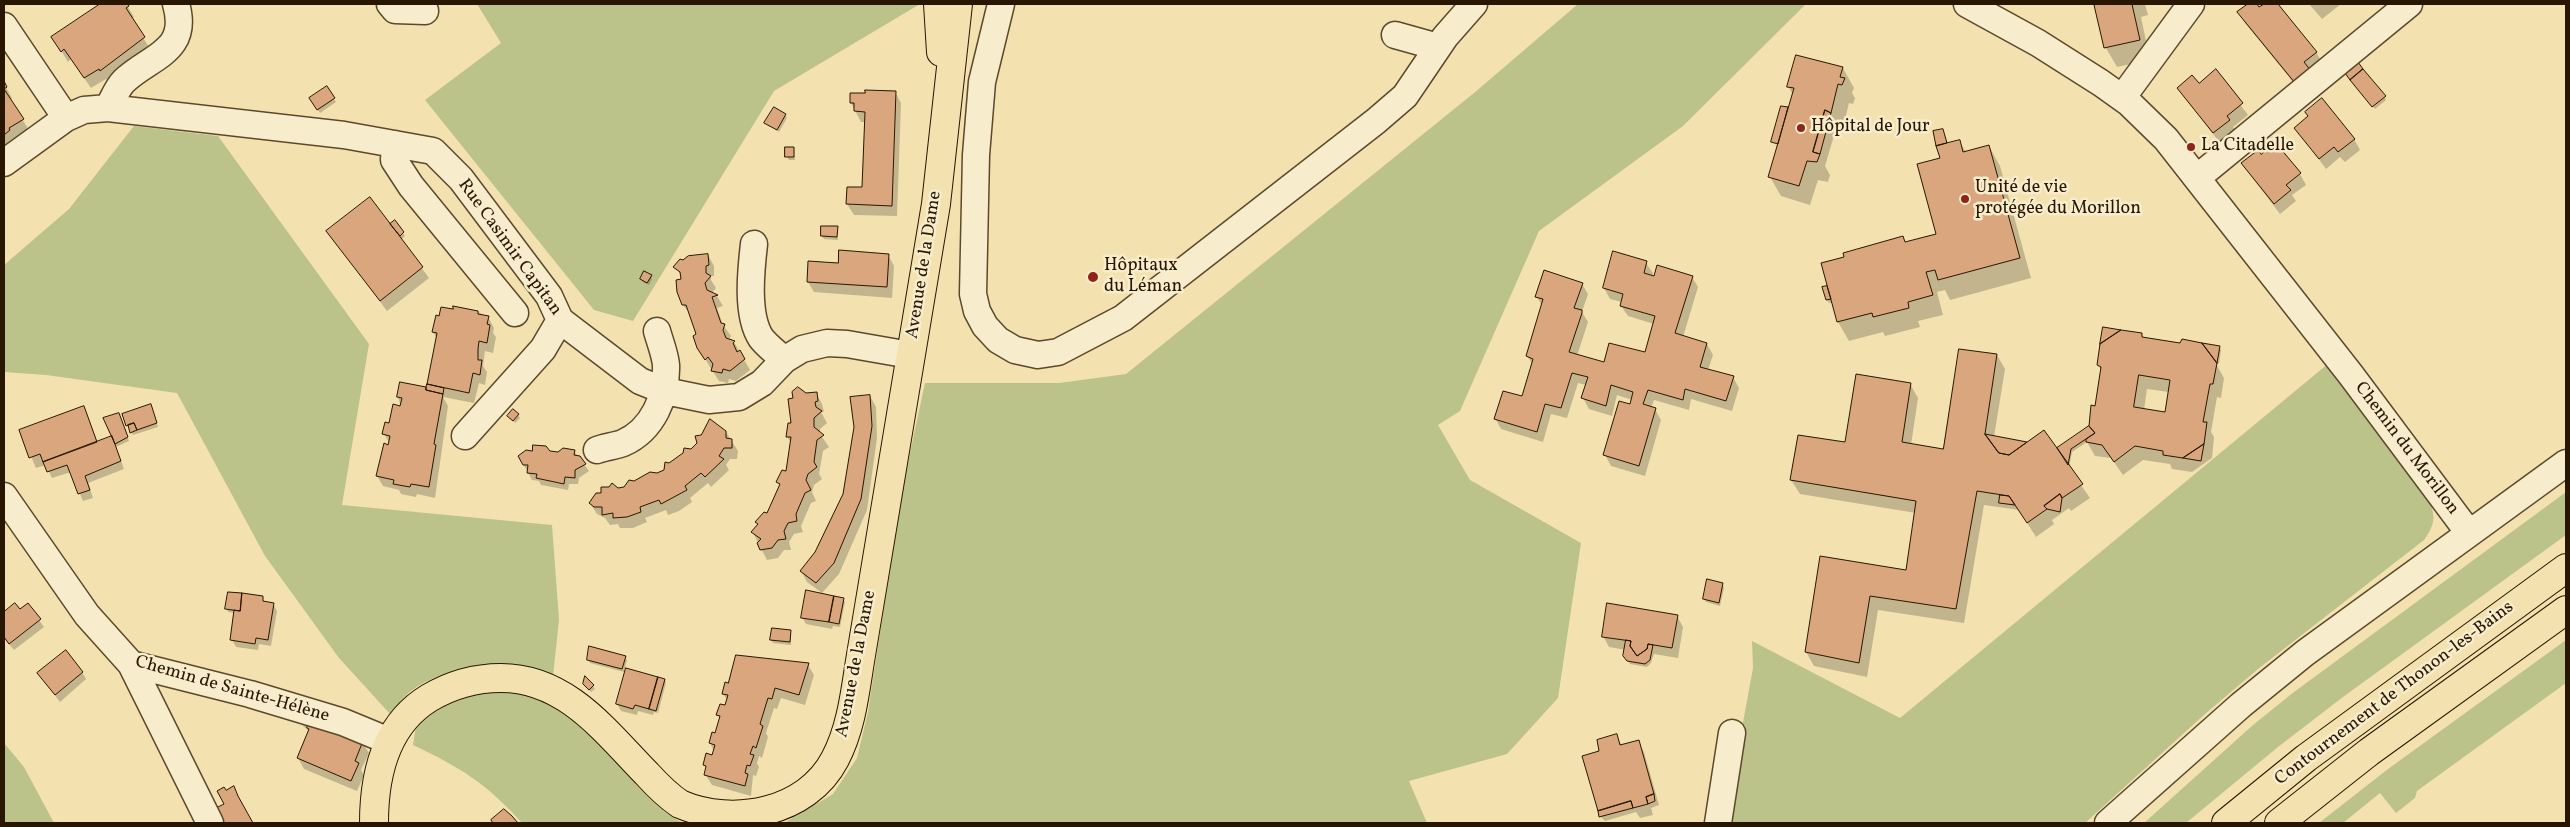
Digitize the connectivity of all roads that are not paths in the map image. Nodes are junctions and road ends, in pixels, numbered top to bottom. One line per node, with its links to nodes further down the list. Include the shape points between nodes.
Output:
1 (176, 4): 16 (street, via 178,26 171,46 123,82)
2 (390, 4): 10 (street, via 395,10)
3 (938, 4): 14 (main road, Avenue de la Dame)
4 (958, 4): 14 (main road, Avenue de la Dame)
5 (1001, 4): 13 (street, via 982,82 976,155 973,294 980,318 994,336 1015,350 1038,354 1068,349 1144,304 1405,96)
6 (1474, 4): 13 (street)
7 (1967, 4): 15 (street, Chemin du Morillon, via 2027,37)
8 (2191, 4): 15 (street)
9 (2409, 4): 20 (street)
10 (425, 11)
11 (4, 26): 17 (street)
12 (1395, 35): 13 (street)
13 (1438, 47)
14 (946, 98): 27 (main road, Avenue de la Dame, via 936,204)
15 (2122, 98): 20 (street, Chemin du Morillon, via 2166,139)
16 (108, 108): 17 (street, Rue Casimir Capitan, via 84,110); 18 (street, Rue Casimir Capitan)
17 (66, 118): 19 (street, Rue Casimir Capitan)
18 (395, 144): 21 (street, Rue Casimir Capitan, via 433,151 461,179); 23 (street, via 394,160 411,186)
19 (4, 163)
20 (2198, 177): 34 (street, Chemin du Morillon)
21 (504, 238): 23 (street); 25 (street, Rue Casimir Capitan, via 549,296)
22 (754, 244): 28 (street, via 750,279 752,307 761,337)
23 (473, 263): 24 (street)
24 (516, 313)
25 (560, 320): 29 (street, Rue Casimir Capitan, via 640,381); 30 (street, via 543,349)
26 (657, 332): 29 (street, via 666,364)
27 (910, 355): 28 (street, Rue Casimir Capitan, via 828,343 802,349); 39 (main road, Avenue de la Dame, via 849,718 835,759 802,797 779,810 750,819 728,820 698,814 671,797 568,698 540,684 516,679 471,681 436,694 411,712)
28 (784, 360): 29 (street, Rue Casimir Capitan, via 762,383 739,397 709,400)
29 (665, 391): 31 (street, via 656,412 641,432 624,442)
30 (465, 436)
31 (597, 450)
32 (2566, 462): 34 (street)
33 (4, 496): 37 (street, Chemin de Sainte-Hélène, via 87,615)
34 (2469, 533): 43 (street, Chemin du Morillon, via 2305,653 2240,705)
35 (2566, 568): 44 (main road, Contournement de Thonon-les-Bains, via 2371,710)
36 (2566, 610): 45 (main road, Contournement de Thonon-les-Bains, via 2369,752)
37 (131, 664): 39 (street, Chemin de Sainte-Hélène, via 250,694 343,722); 40 (street)
38 (1732, 733): 42 (street)
39 (390, 741): 41 (main road, Avenue de la Dame, via 378,778)
40 (210, 823)
41 (374, 823)
42 (1718, 823)
43 (2108, 823)
44 (2226, 823)
45 (2279, 823)

